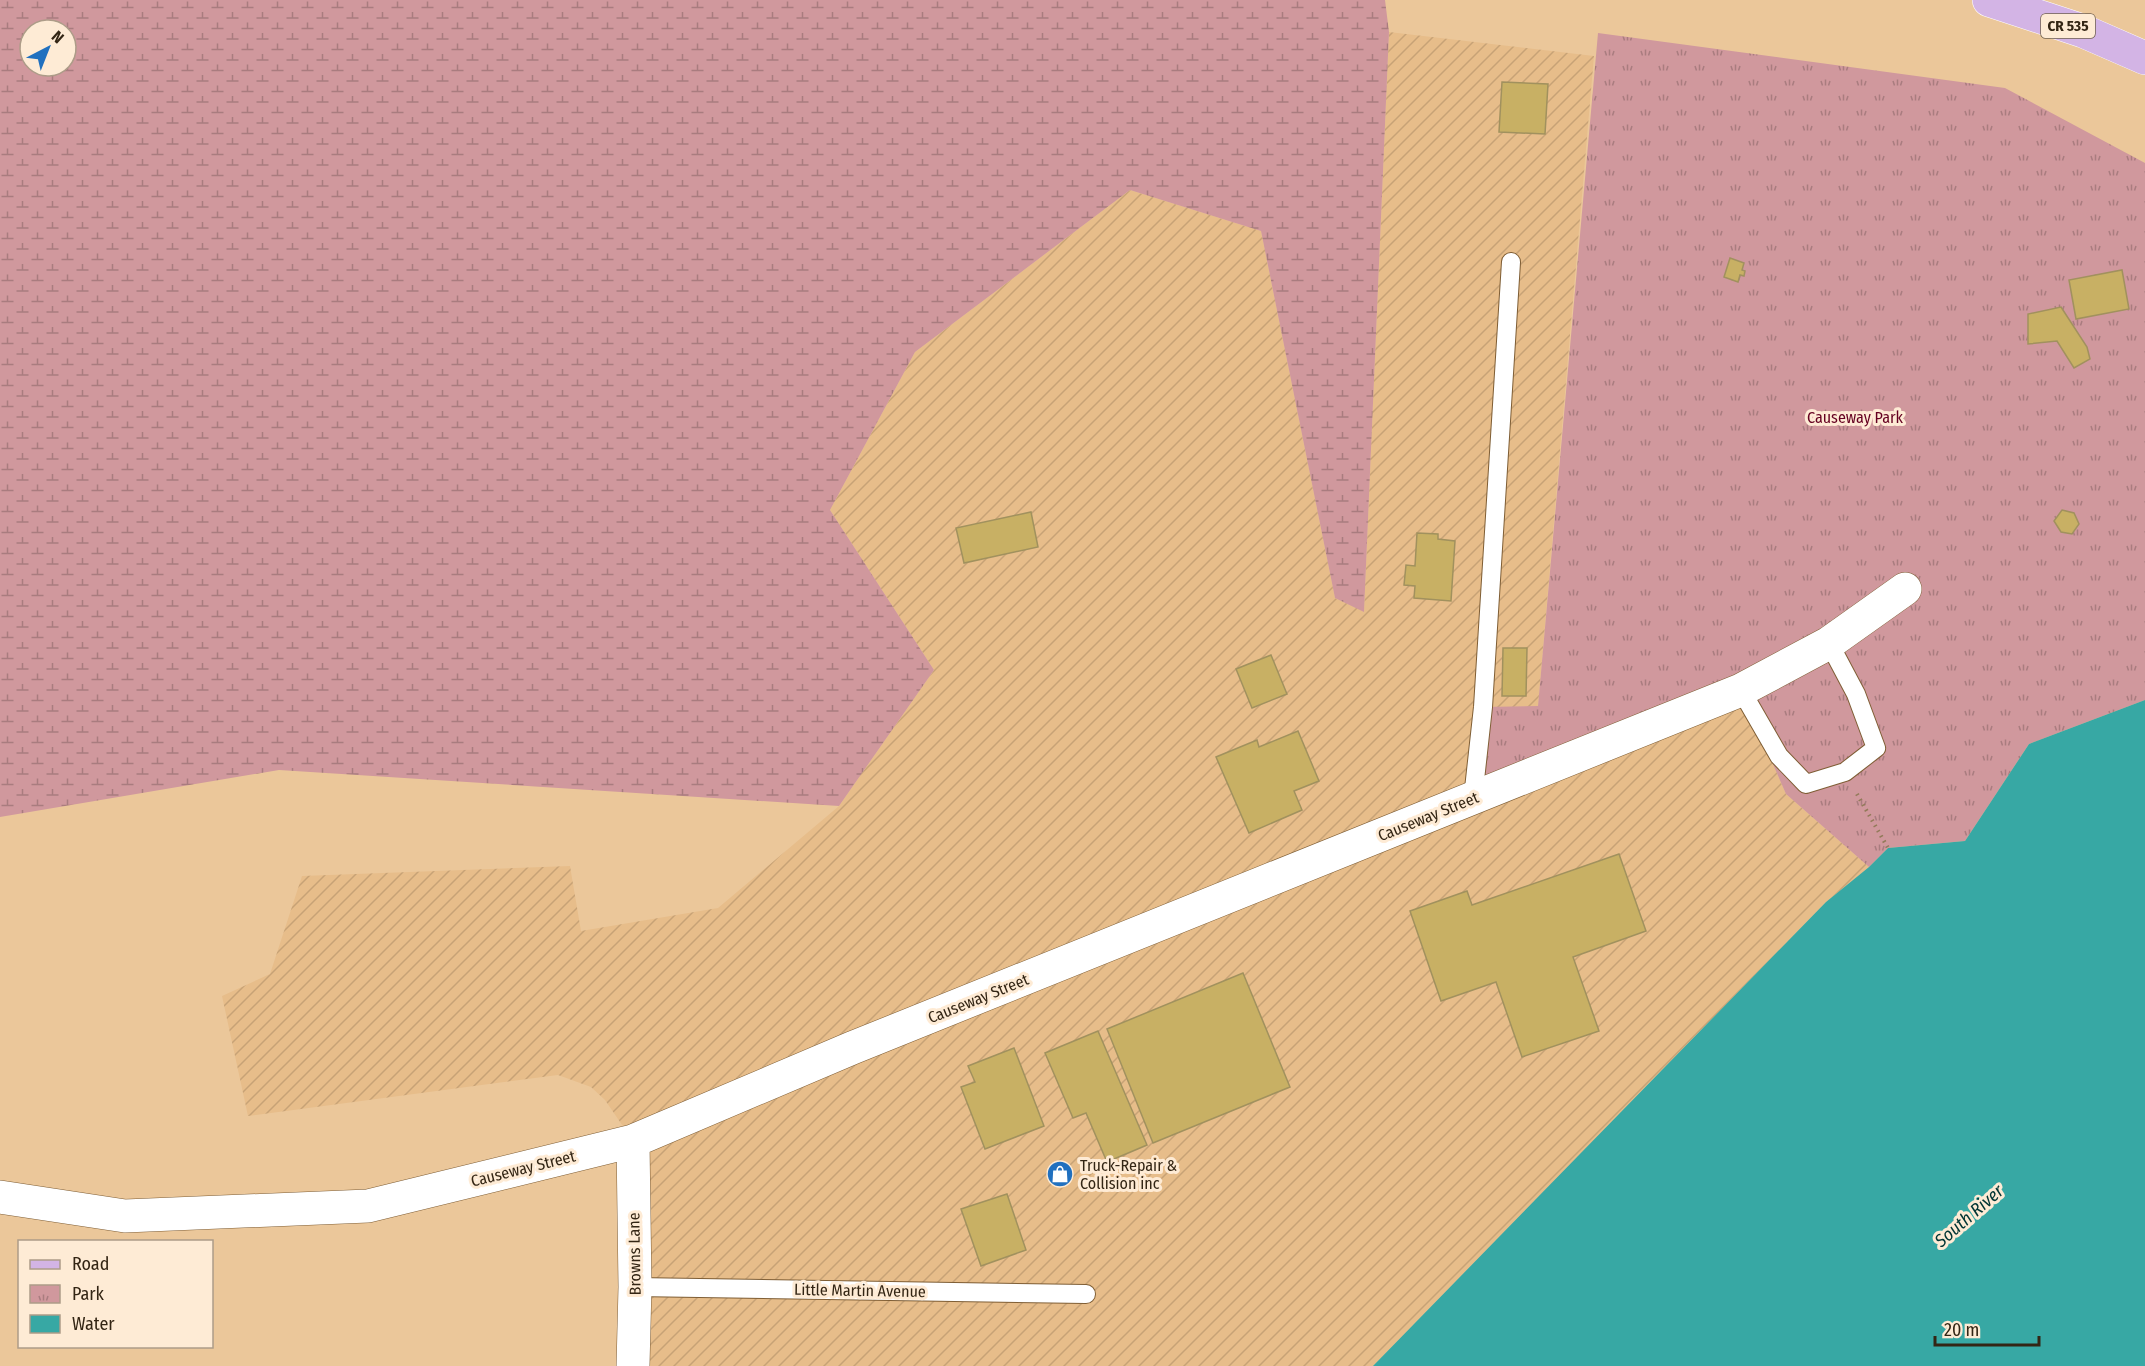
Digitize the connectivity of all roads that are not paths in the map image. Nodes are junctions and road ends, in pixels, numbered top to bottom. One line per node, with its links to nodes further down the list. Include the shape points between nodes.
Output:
1 (1989, 0): 2 (main road, CR 535, via 2083,31)
2 (2145, 58)
3 (1511, 261): 7 (lane, via 1483,707)
4 (1905, 589): 5 (street, Causeway Street)
5 (1829, 643): 6 (street, Causeway Street); 6 (lane, via 1856,694 1876,748 1845,772 1806,784 1779,756)
6 (1741, 690): 7 (street, Causeway Street)
7 (1473, 798): 8 (street, Causeway Street, via 852,1048)
8 (633, 1141): 9 (street, Causeway Street, via 368,1206 125,1216); 10 (street, Browns Lane)
9 (0, 1197)
10 (635, 1287): 11 (lane, Little Martin Avenue); 12 (street, Browns Lane)
11 (1086, 1293)
12 (633, 1366)

